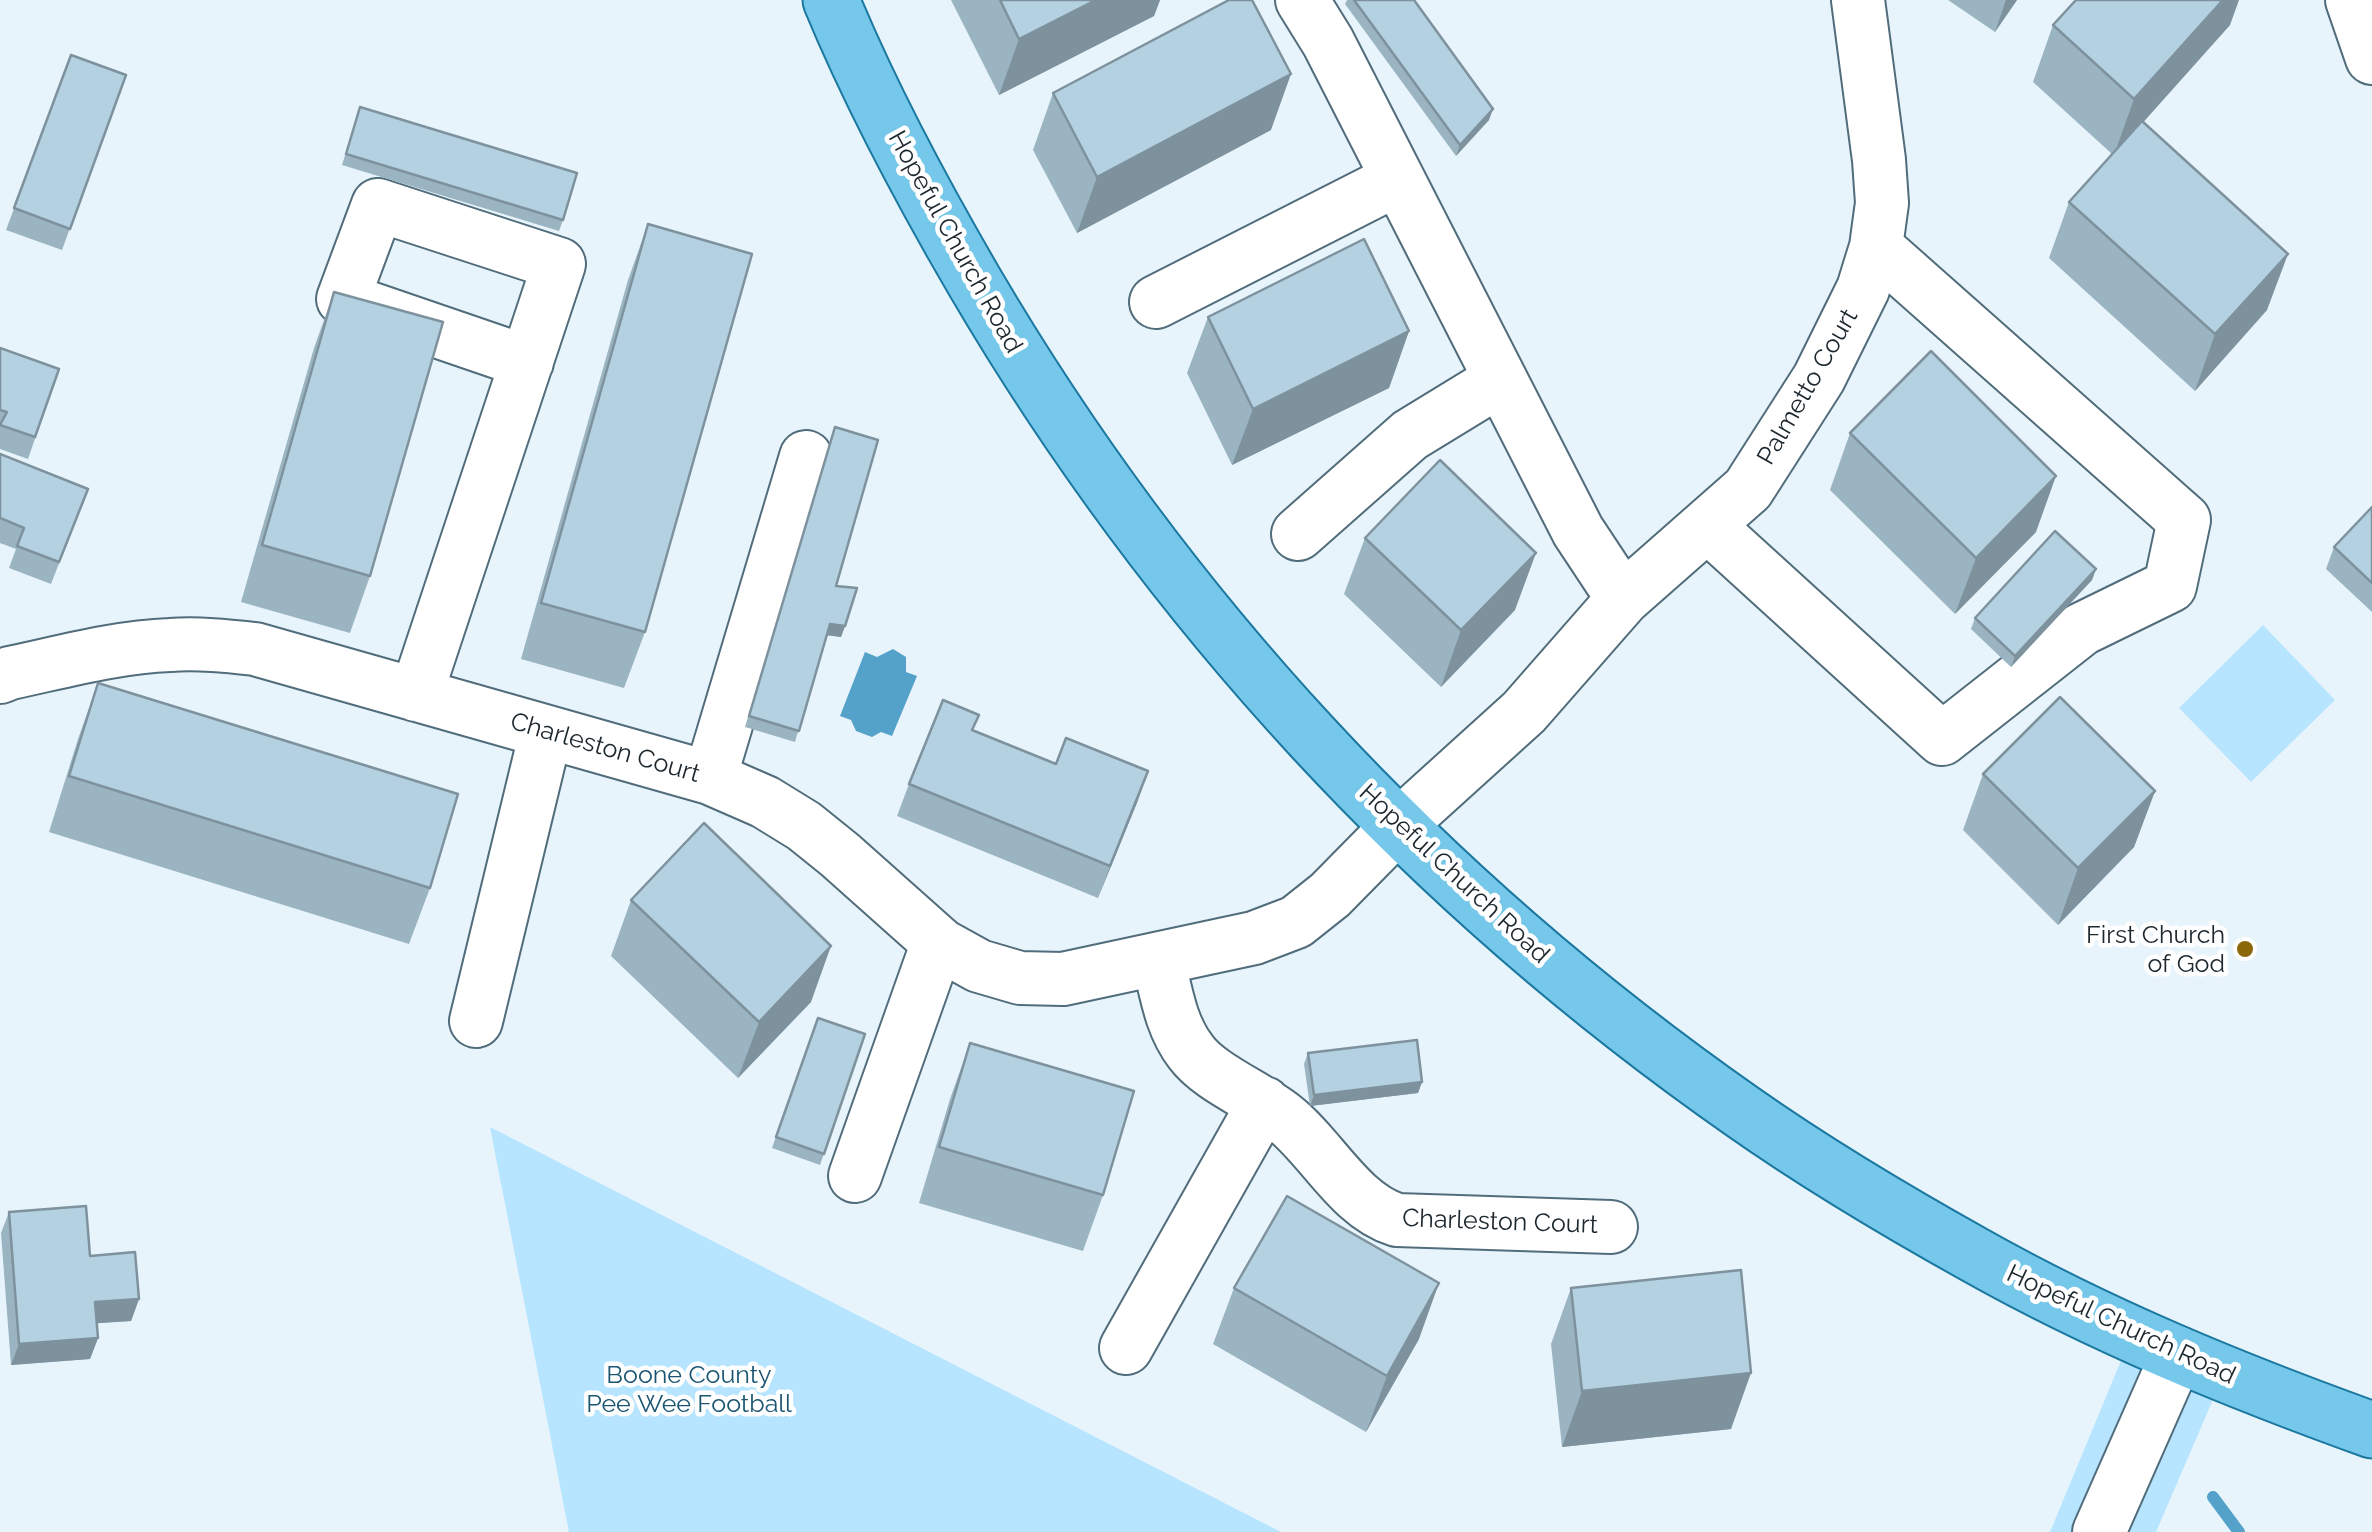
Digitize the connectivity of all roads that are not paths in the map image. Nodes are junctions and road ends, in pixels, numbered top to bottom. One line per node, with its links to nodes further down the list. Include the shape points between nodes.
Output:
1 (831, 0): 19 (main road, Hopeful Church Road, via 929,204 1072,438 1268,690)
2 (1302, 0): 6 (street)
3 (1858, 0): 7 (street, Palmetto Court, via 1879,160)
4 (2352, 0): 5 (street)
5 (2372, 58)
6 (1398, 178): 8 (street); 10 (street)
7 (1876, 246): 12 (street, Palmetto Court, via 1863,289 1819,378 1748,489); 12 (street, via 2184,520 2170,586 2082,629 1942,738)
8 (1156, 302)
9 (526, 362): 16 (street)
10 (1500, 380): 13 (street, via 1410,434); 14 (street, via 1578,530)
11 (806, 457): 18 (street)
12 (1707, 525): 14 (street, Palmetto Court)
13 (1298, 534)
14 (1624, 599): 19 (street, Palmetto Court, via 1524,712)
15 (0, 676): 16 (street, Charleston Court, via 122,650 212,644 255,649)
16 (416, 695): 17 (street, Charleston Court)
17 (546, 732): 18 (street, Charleston Court); 22 (street)
18 (710, 778): 20 (street, Charleston Court, via 804,826)
19 (1397, 826): 21 (street, Charleston Court, via 1296,922); 27 (main road, Hopeful Church Road, via 1578,986 1745,1114 1978,1257)
20 (938, 942): 21 (street, Charleston Court, via 978,966 1020,978 1063,978); 24 (street)
21 (1158, 959): 23 (street, Charleston Court, via 1173,1021 1192,1054)
22 (476, 1021)
23 (1264, 1102): 25 (street, Charleston Court, via 1382,1215); 26 (street)
24 (854, 1176)
25 (1611, 1227)
26 (1126, 1348)
27 (2178, 1353): 28 (main road, Hopeful Church Road); 29 (street)
28 (2372, 1430)
29 (2099, 1532)

